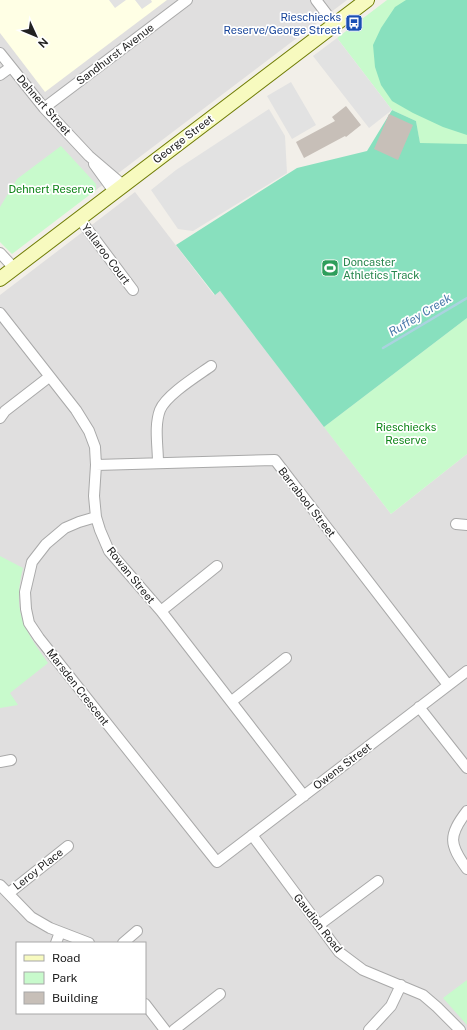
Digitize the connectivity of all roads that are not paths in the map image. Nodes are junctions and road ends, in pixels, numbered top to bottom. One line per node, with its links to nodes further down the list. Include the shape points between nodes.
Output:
1 (187, 0): 8 (street, Sandhurst Avenue)
2 (316, 0): 4 (street)
3 (367, 0): 4 (main road, George Street)
4 (335, 25): 9 (main road, George Street)
5 (0, 52): 6 (street, Dehnert Street)
6 (6, 66): 7 (street); 8 (street, Dehnert Street)
7 (0, 75)
8 (44, 108): 9 (street, Dehnert Street, via 89,156 104,179)
9 (119, 188): 10 (main road, George Street)
10 (79, 218): 13 (main road, George Street); 14 (street, Yallaroo Court)
11 (0, 253): 13 (street)
12 (0, 258): 13 (street)
13 (8, 273)
14 (133, 290)
15 (0, 313): 17 (street, Rowan Street)
16 (211, 366): 19 (street, via 173,394 160,410 157,429)
17 (49, 377): 18 (street, via 5,411); 20 (street, Rowan Street, via 76,410 89,431)
18 (0, 418)
19 (158, 463): 20 (street, Barrabool Street); 28 (street, Barrabool Street, via 275,460)
20 (96, 465): 21 (street, Rowan Street)
21 (96, 517): 25 (street, Rowan Street, via 109,550); 38 (street, Marsden Crescent, via 65,528 46,544 32,562 25,592 30,623 43,644)
22 (456, 524): 23 (street)
23 (467, 525)
24 (217, 566): 25 (street)
25 (161, 611): 29 (street, Rowan Street)
26 (286, 658): 29 (street)
27 (467, 671): 28 (street, Owens Street)
28 (448, 685): 30 (street, Owens Street)
29 (232, 701): 34 (street, Rowan Street)
30 (419, 707): 33 (street); 34 (street, Owens Street)
31 (12, 760): 32 (street)
32 (0, 762)
33 (467, 768)
34 (304, 796): 36 (street, Owens Street)
35 (467, 811): 39 (street, via 454,831 452,842)
36 (252, 835): 38 (street, Owens Street); 43 (street, Gaudion Road)
37 (68, 846): 42 (street, Leroy Place)
38 (217, 862)
39 (467, 869)
40 (378, 881): 43 (street)
41 (0, 885): 42 (street)
42 (8, 893): 45 (street, via 31,917)
43 (319, 924): 49 (street, Gaudion Road, via 339,952 363,970)
44 (137, 931): 48 (street)
45 (60, 932): 46 (street); 47 (street)
46 (56, 942)
47 (86, 942)
48 (124, 942)
49 (401, 985): 54 (street, via 391,1006); 55 (street, Gaudion Road, via 423,995)
50 (220, 994): 53 (street)
51 (146, 1005): 52 (street)
52 (165, 1030)
53 (174, 1030)
54 (369, 1030)
55 (460, 1030)

